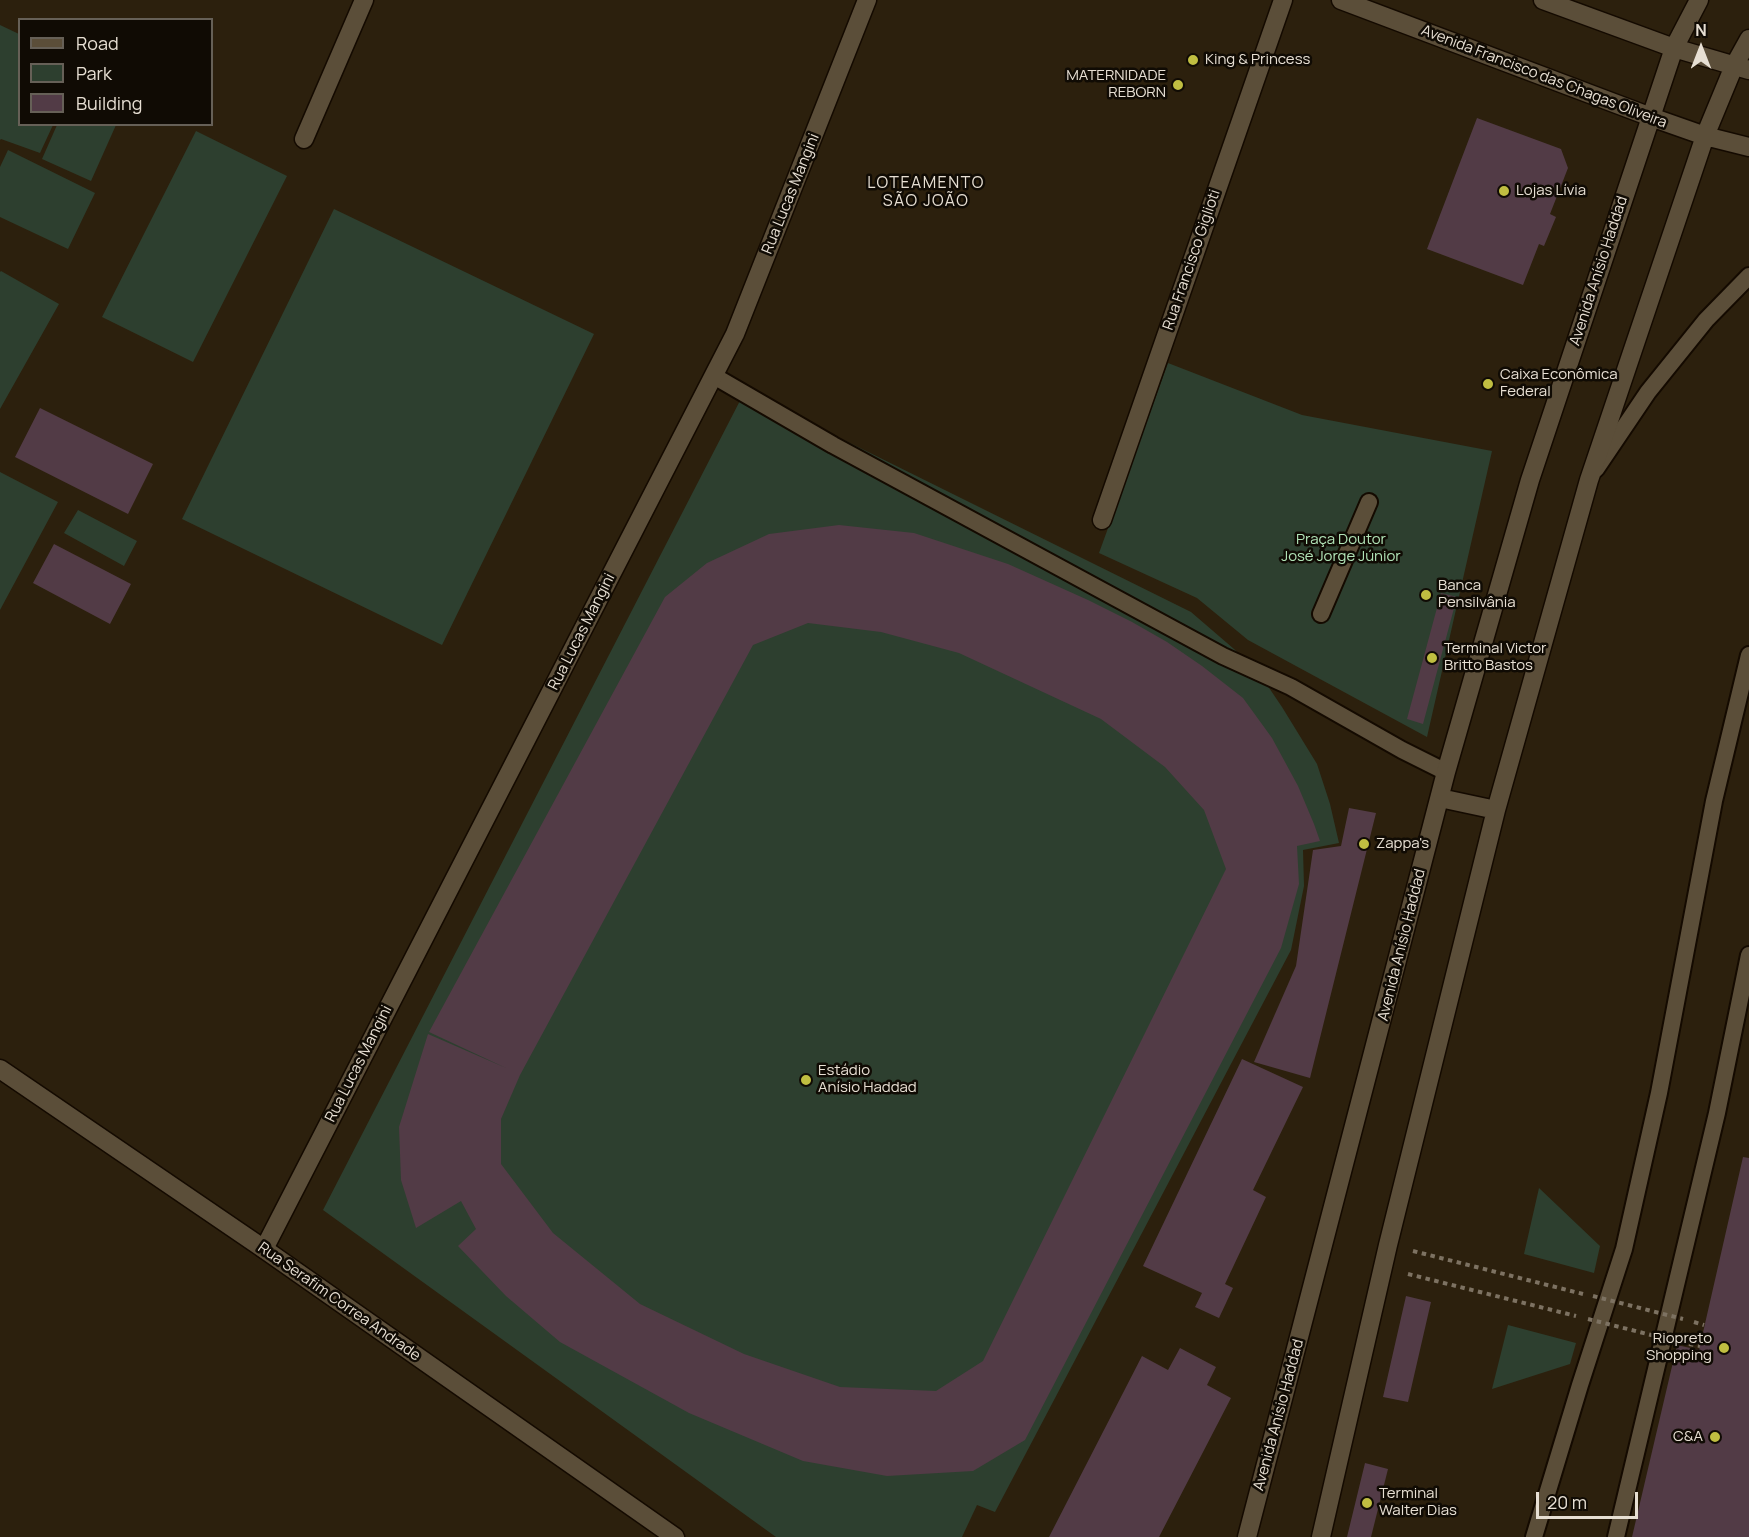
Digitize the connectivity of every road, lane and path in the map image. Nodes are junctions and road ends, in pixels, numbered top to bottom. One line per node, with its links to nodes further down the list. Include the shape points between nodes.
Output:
1 (364, 0): 12 (main road)
2 (867, 0): 15 (main road, Rua Lucas Mangini, via 735,334)
3 (1282, 0): 18 (main road, Rua Francisco Giglioti)
4 (1341, 0): 10 (main road, Avenida Francisco das Chagas Oliveira)
5 (1543, 0): 8 (main road)
6 (1699, 0): 8 (main road, Avenida Anísio Haddad)
7 (1749, 39): 9 (main road)
8 (1674, 48): 9 (main road); 10 (main road, Avenida Anísio Haddad)
9 (1742, 68): 11 (main road)
10 (1651, 117): 11 (main road, Avenida Francisco das Chagas Oliveira); 21 (main road, Avenida Anísio Haddad, via 1530,480)
11 (1705, 136): 13 (main road, Avenida Francisco das Chagas Oliveira); 16 (main road)
12 (304, 139)
13 (1749, 147)
14 (1749, 276): 16 (lane, via 1706,320 1648,392)
15 (714, 376): 21 (lane, via 1212,651 1292,687); 27 (main road, Rua Lucas Mangini)
16 (1589, 480): 23 (main road)
17 (1369, 502): 19 (lane)
18 (1102, 520)
19 (1321, 614)
20 (1749, 655): 34 (lane, via 1714,801 1659,1093 1624,1249)
21 (1446, 772): 22 (main road, Avenida Anísio Haddad)
22 (1440, 798): 23 (main road); 32 (main road, Avenida Anísio Haddad)
23 (1496, 810): 26 (main road)
24 (1749, 955): 35 (lane, via 1717,1113)
25 (0, 1070): 27 (main road, Rua Serafim Correa Andrade)
26 (1388, 1245): 28 (main road); 29 (path, bridge)
27 (264, 1249): 31 (main road, Rua Serafim Correa Andrade)
28 (1383, 1268): 30 (path, bridge); 33 (main road)
29 (1683, 1319)
30 (1679, 1342)
31 (675, 1537)
32 (1247, 1537)
33 (1321, 1537)
34 (1534, 1537)
35 (1616, 1537)

